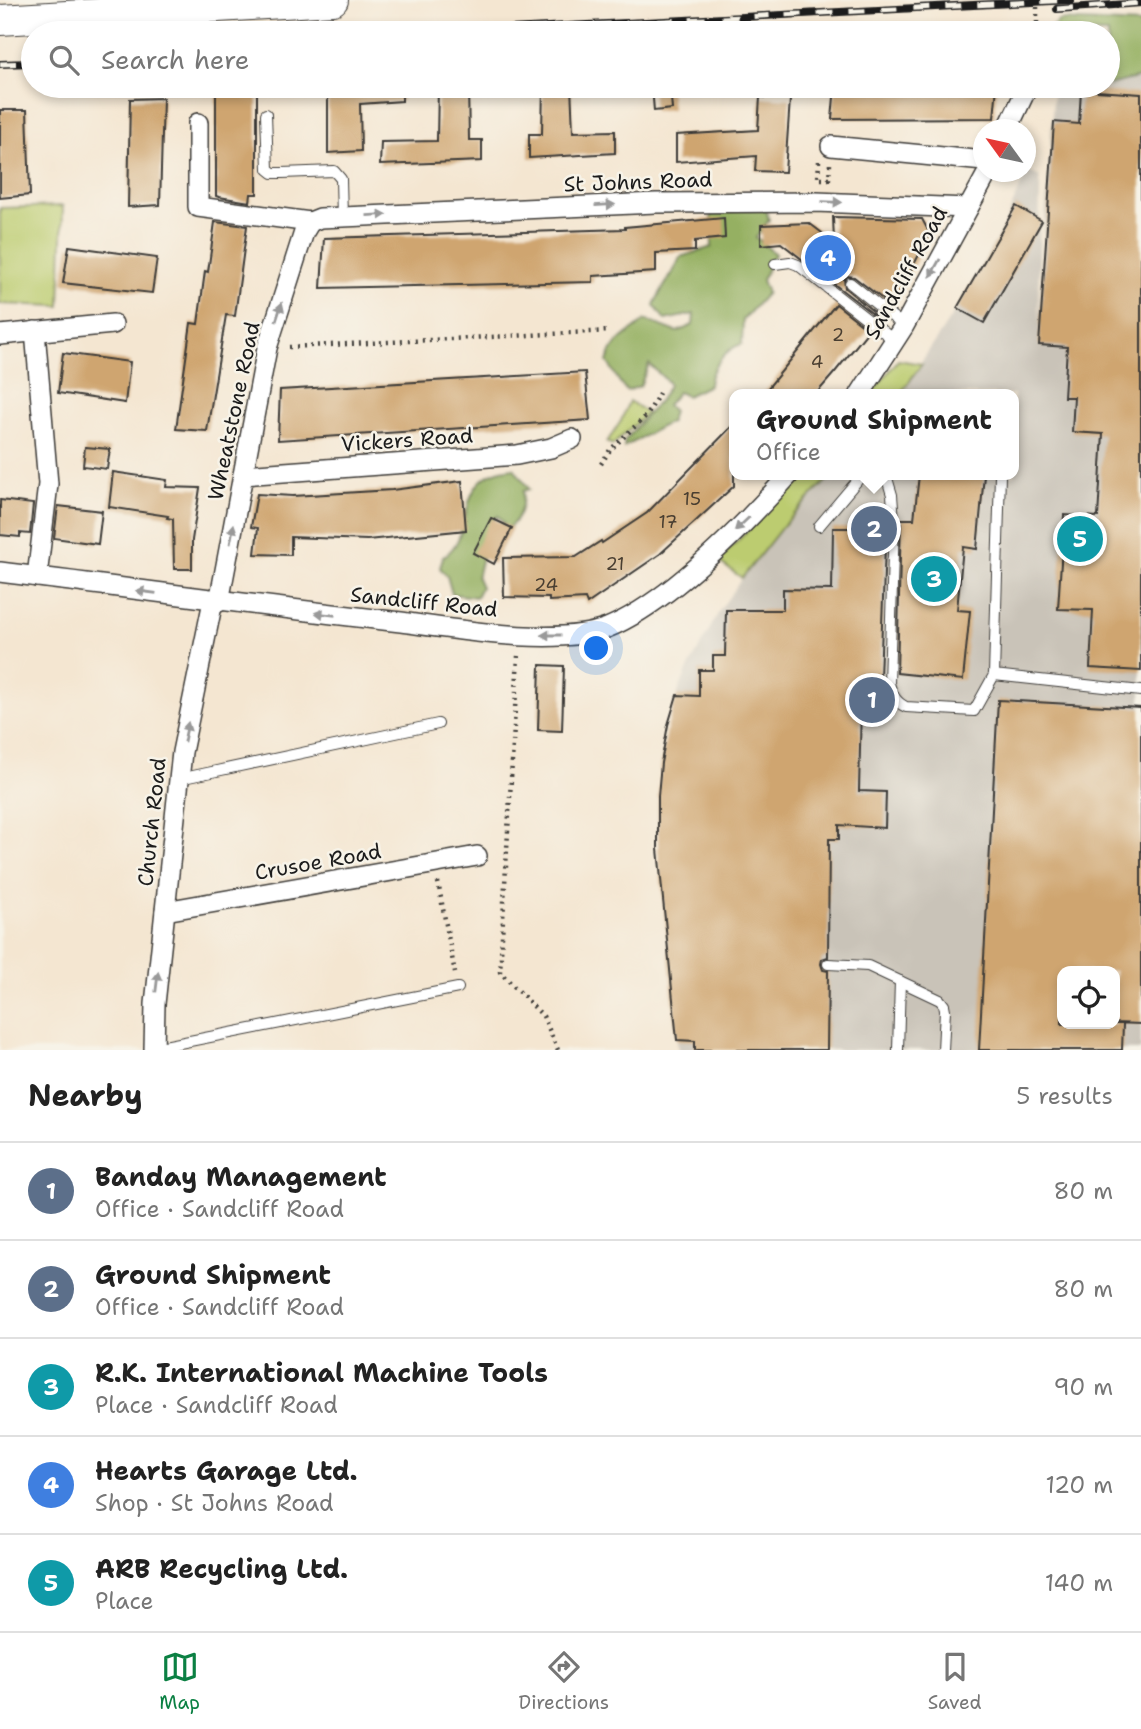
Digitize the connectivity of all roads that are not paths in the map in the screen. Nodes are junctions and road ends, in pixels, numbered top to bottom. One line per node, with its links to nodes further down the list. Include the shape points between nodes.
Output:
1 (333, 0): 2 (main road)
2 (0, 20)
3 (1022, 98): 5 (street)
4 (266, 114): 11 (lane, via 268,169 273,173 334,172 341,179)
5 (1012, 119)
6 (198, 123): 12 (street, via 198,207)
7 (831, 146): 8 (street)
8 (973, 160)
9 (982, 182): 10 (street, Sandcliff Road)
10 (968, 208): 11 (street, St Johns Road, one-way to 10, via 656,203 816,202); 17 (street, Sandcliff Road, one-way to 17)
11 (342, 217): 12 (street, St Johns Road)
12 (310, 222): 21 (street, Wheatstone Road, one-way to 12, via 267,348)
13 (775, 264): 17 (lane, via 798,265)
14 (850, 283): 17 (lane)
15 (113, 324): 16 (street)
16 (35, 331): 18 (street); 28 (street, via 48,484)
17 (899, 333): 19 (street, Sandcliff Road)
18 (0, 335)
19 (863, 389)
20 (572, 439): 21 (street, Vickers Road, via 517,455)
21 (243, 475): 29 (street, Wheatstone Road, one-way to 21)
22 (784, 480): 29 (street, Sandcliff Road, one-way to 29, via 690,573 606,628 572,635 519,635)
23 (858, 480): 26 (lane)
24 (888, 480): 30 (lane, via 894,521 892,694 906,707 974,711)
25 (1000, 480): 30 (lane)
26 (819, 526)
27 (0, 572): 28 (street, Sandcliff Road)
28 (37, 577): 29 (street, Sandcliff Road, one-way to 28)
29 (216, 601): 33 (street, Church Road, one-way to 29)
30 (994, 675): 31 (lane)
31 (1141, 691)
32 (438, 724): 33 (lane)
33 (179, 779): 35 (street, Church Road)
34 (477, 856): 35 (street, Crusoe Road)
35 (165, 911): 39 (street, Church Road, one-way to 35)
36 (828, 964): 37 (lane, via 865,965)
37 (900, 981): 40 (lane); 41 (lane, via 944,1005)
38 (458, 988): 39 (lane)
39 (154, 1049)
40 (898, 1050)
41 (943, 1050)

